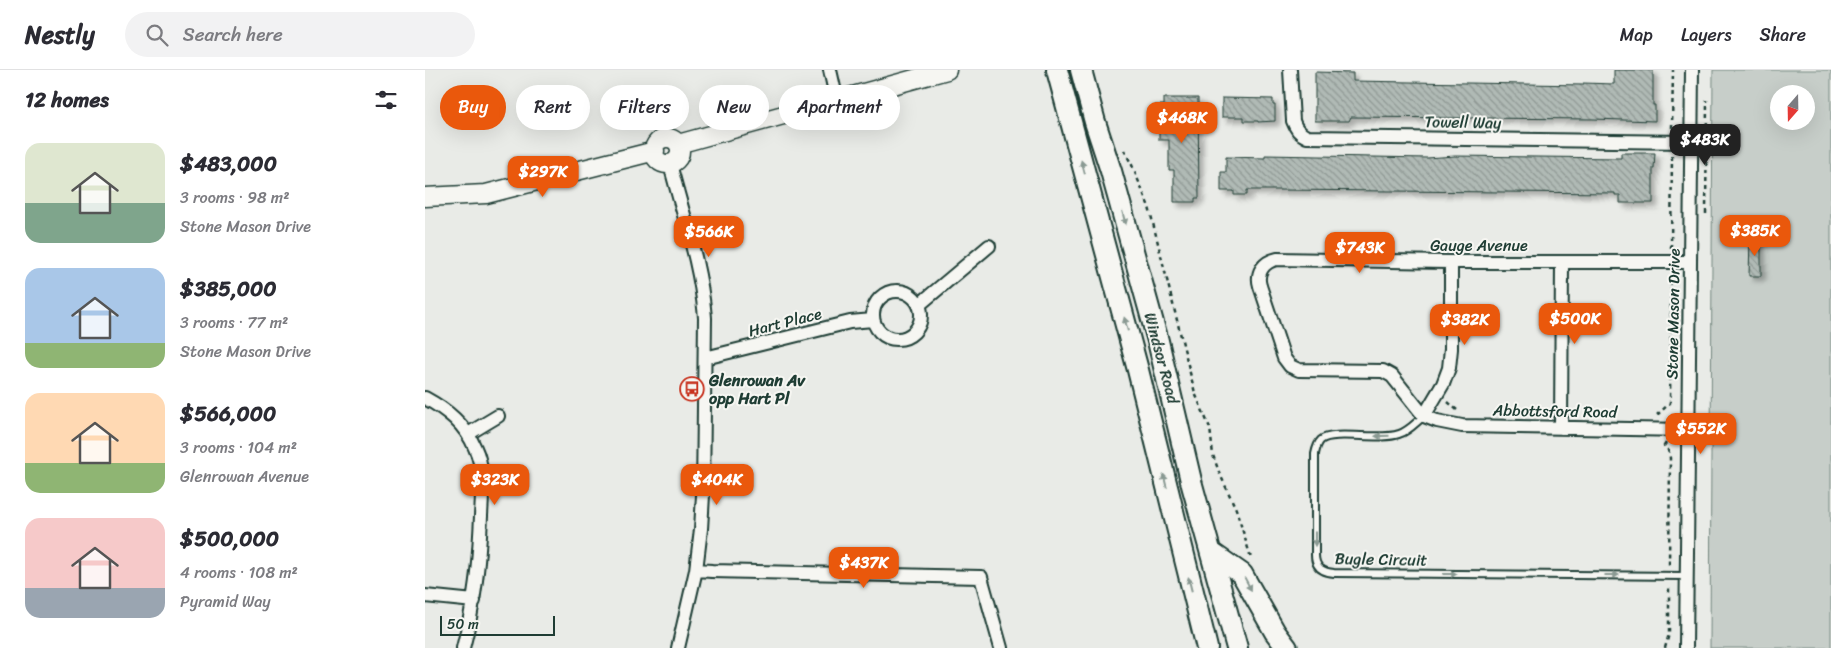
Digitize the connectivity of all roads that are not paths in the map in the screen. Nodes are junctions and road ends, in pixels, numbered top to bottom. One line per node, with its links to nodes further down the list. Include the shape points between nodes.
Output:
1 (830, 70): 7 (street)
2 (947, 70): 8 (street)
3 (1057, 70): 36 (main road, Windsor Road, one-way to 3, via 1138,370)
4 (1081, 70): 28 (main road, Windsor Road, one-way to 28, via 1158,341 1192,485)
5 (1290, 70): 10 (street, Towell Way, via 1293,121 1300,134 1307,137)
6 (1692, 70): 10 (street, Stone Mason Drive)
7 (833, 85)
8 (894, 85)
9 (779, 117): 11 (street)
10 (1692, 142): 18 (street, Stone Mason Drive)
11 (678, 144): 12 (street, via 662,140); 13 (street, via 680,154)
12 (655, 151): 13 (street, via 659,161); 14 (street, via 487,194)
13 (670, 164): 21 (street, via 702,292)
14 (425, 197)
15 (989, 246): 19 (street)
16 (1451, 262): 17 (street, Gauge Avenue); 24 (street, via 1451,360 1447,377); 24 (street, Gauge Avenue, via 1277,259 1262,267 1259,277 1284,358 1290,366 1303,370 1383,370 1392,376)
17 (1562, 262): 18 (street, Gauge Avenue); 25 (street)
18 (1690, 262): 26 (street, Stone Mason Drive)
19 (919, 305): 20 (street, via 909,294 886,293 875,304); 20 (street, via 922,312 919,327 915,333 901,340 893,340 880,333)
20 (873, 320): 21 (street, Hart Place, via 851,322)
21 (705, 358): 29 (street, via 703,496)
22 (425, 398): 27 (street, via 453,416)
23 (498, 416): 27 (street)
24 (1424, 416): 25 (street, Abbottsford Road, via 1462,426); 30 (lane, Bugle Circuit, one-way to 30, via 1400,434 1331,436 1318,443 1315,454 1315,555 1321,570 1334,573)
25 (1561, 428): 26 (street, Abbottsford Road)
26 (1687, 430): 30 (street, Stone Mason Drive)
27 (468, 434): 32 (street, via 479,459 482,483)
28 (1212, 553): 37 (main road, Windsor Road); 38 (main road, one-way to 38, via 1242,574)
29 (696, 570): 34 (street); 35 (street, via 981,577)
30 (1686, 576): 39 (street, Stone Mason Drive)
31 (425, 596): 32 (street)
32 (474, 600): 33 (street)
33 (463, 648)
34 (678, 648)
35 (1001, 648)
36 (1207, 648)
37 (1237, 648)
38 (1287, 648)
39 (1686, 648)

